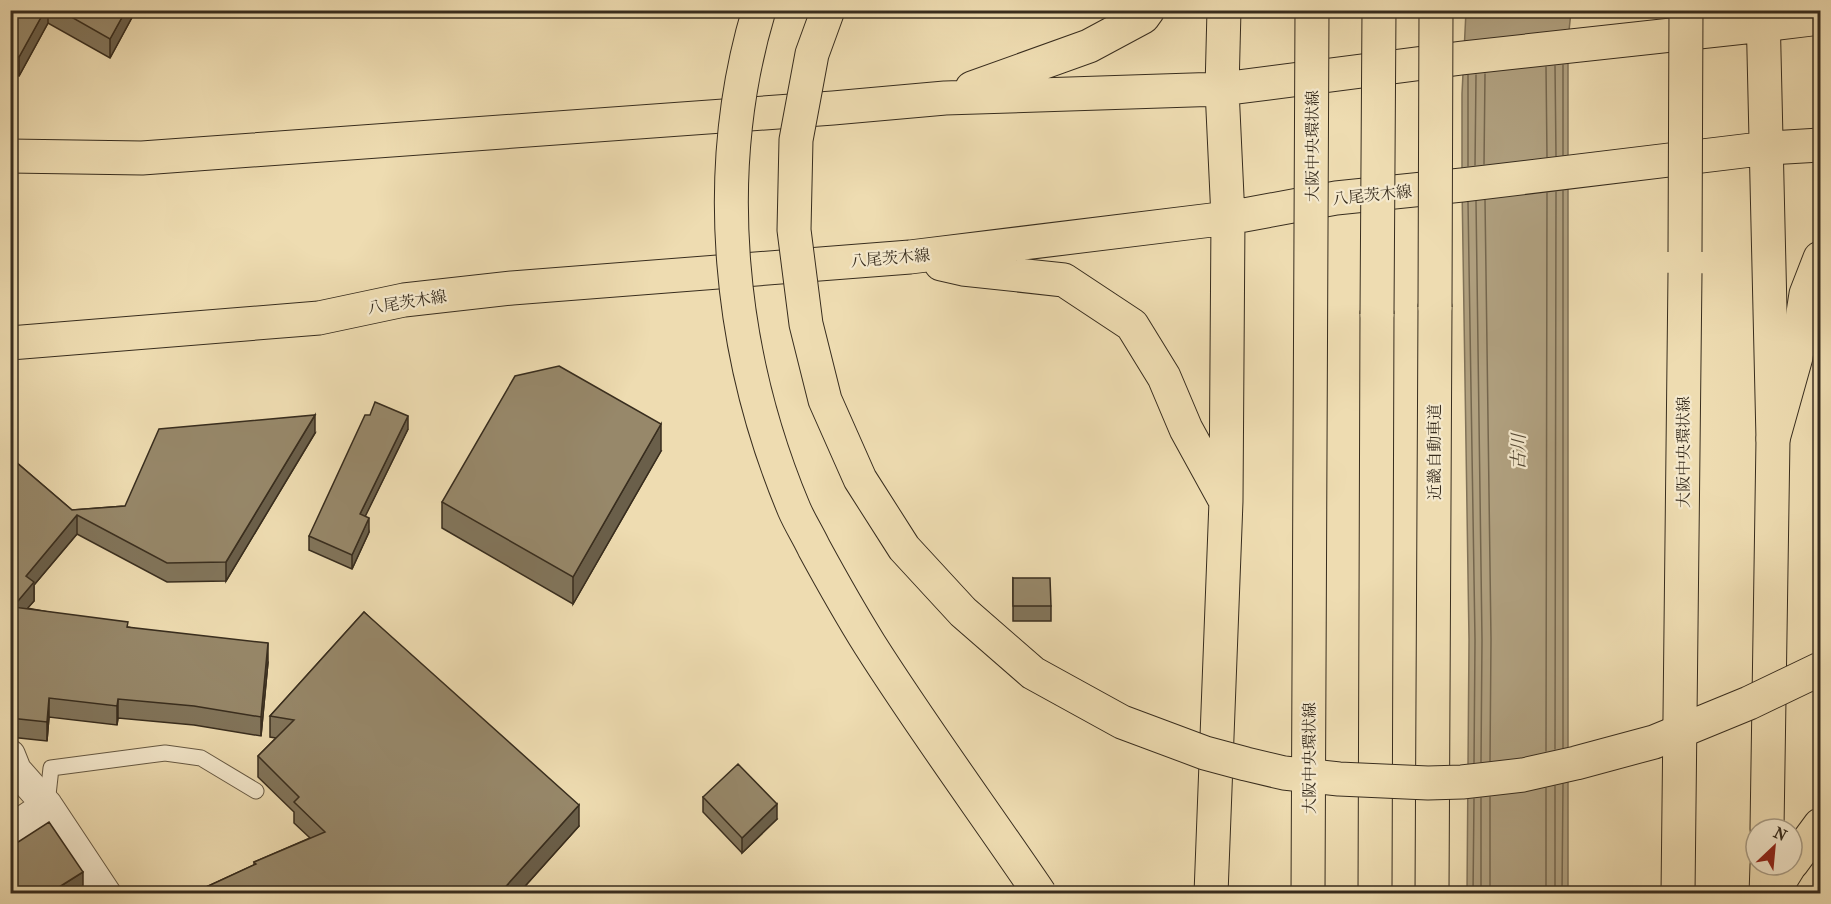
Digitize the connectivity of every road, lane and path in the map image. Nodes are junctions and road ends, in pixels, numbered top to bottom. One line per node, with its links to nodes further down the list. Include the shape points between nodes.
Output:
1 (759, 10): 33 (main road, bridge, via 749,43 733,135 731,224 741,321 758,408 794,510 843,603 909,707)
2 (828, 10): 22 (main road, bridge, via 812,54 796,140 794,230 806,324 825,400 860,479 904,548 963,612 1033,673 1122,723 1205,753 1284,772 1428,783 1523,775 1654,742 1749,704)
3 (1148, 10): 12 (main road, via 1143,17 1089,46)
4 (1224, 10): 11 (main road)
5 (1312, 10): 35 (main road, 大阪中央環状線, bridge)
6 (1379, 10): 36 (main road, bridge)
7 (1436, 10): 37 (main road, 近畿自動車道, bridge)
8 (1686, 10): 38 (main road, 大阪中央環状線, bridge)
9 (1763, 18): 10 (main road); 11 (main road, via 1582,46); 14 (main road)
10 (1821, 18)
11 (1222, 89): 12 (main road); 16 (main road)
12 (945, 98): 15 (main road, via 142,158)
13 (1821, 145): 14 (main road, 八尾茨木線)
14 (1768, 148): 16 (main road, 八尾茨木線, via 1336,198); 20 (main road)
15 (10, 156)
16 (1228, 218): 17 (main road, 八尾茨木線); 21 (main road)
17 (910, 257): 19 (main road, 八尾茨木線, via 512,288 404,300 319,318); 21 (main road, via 963,269 1064,280 1132,325 1164,377 1186,429)
18 (1821, 258): 20 (main road, via 1806,294 1796,357)
19 (10, 344)
20 (1773, 440): 26 (main road)
21 (1226, 501): 34 (main road)
22 (1821, 669)
23 (10, 755): 25 (street, via 16,770)
24 (256, 791): 25 (lane, via 201,758 165,753 51,768)
25 (47, 805): 28 (street); 32 (street)
26 (1767, 817)
27 (1821, 825): 29 (main road)
28 (10, 830)
29 (1804, 847)
30 (1767, 877): 39 (main road)
31 (1783, 877): 40 (main road)
32 (106, 894)
33 (1040, 894)
34 (1211, 894)
35 (1308, 894)
36 (1375, 894)
37 (1432, 894)
38 (1678, 894)
39 (1766, 894)
40 (1772, 894)

